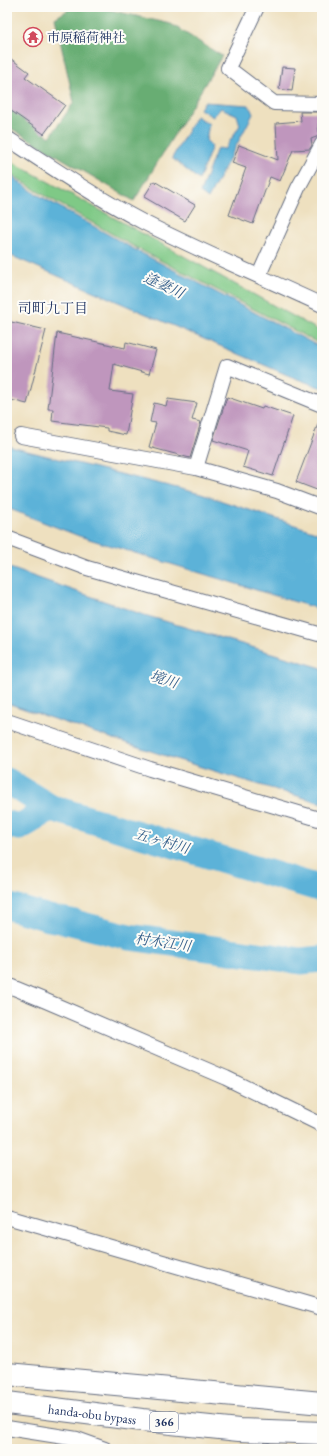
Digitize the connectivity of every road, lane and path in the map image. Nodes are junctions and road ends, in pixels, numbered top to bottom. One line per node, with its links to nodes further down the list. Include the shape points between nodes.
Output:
1 (257, 7): 2 (street, via 228,68 274,103)
2 (322, 104)
3 (7, 138): 5 (street, via 142,221)
4 (322, 144): 5 (street, via 298,188)
5 (259, 275): 6 (street)
6 (322, 305)
7 (322, 405): 9 (street, via 227,366)
8 (21, 436): 9 (street)
9 (196, 468): 10 (street, via 277,491)
10 (322, 508)
11 (7, 538): 12 (street, via 87,568)
12 (322, 635)
13 (7, 721): 14 (street, via 150,769)
14 (322, 820)
15 (7, 985): 16 (street, via 226,1078)
16 (322, 1125)
17 (7, 1217): 18 (street)
18 (322, 1308)
19 (7, 1374): 21 (highway)
20 (7, 1403): 23 (highway, handa-obu bypass / 366, via 232,1429)
21 (322, 1403)
22 (7, 1428): 24 (street, via 77,1439)
23 (322, 1434)
24 (105, 1449)

